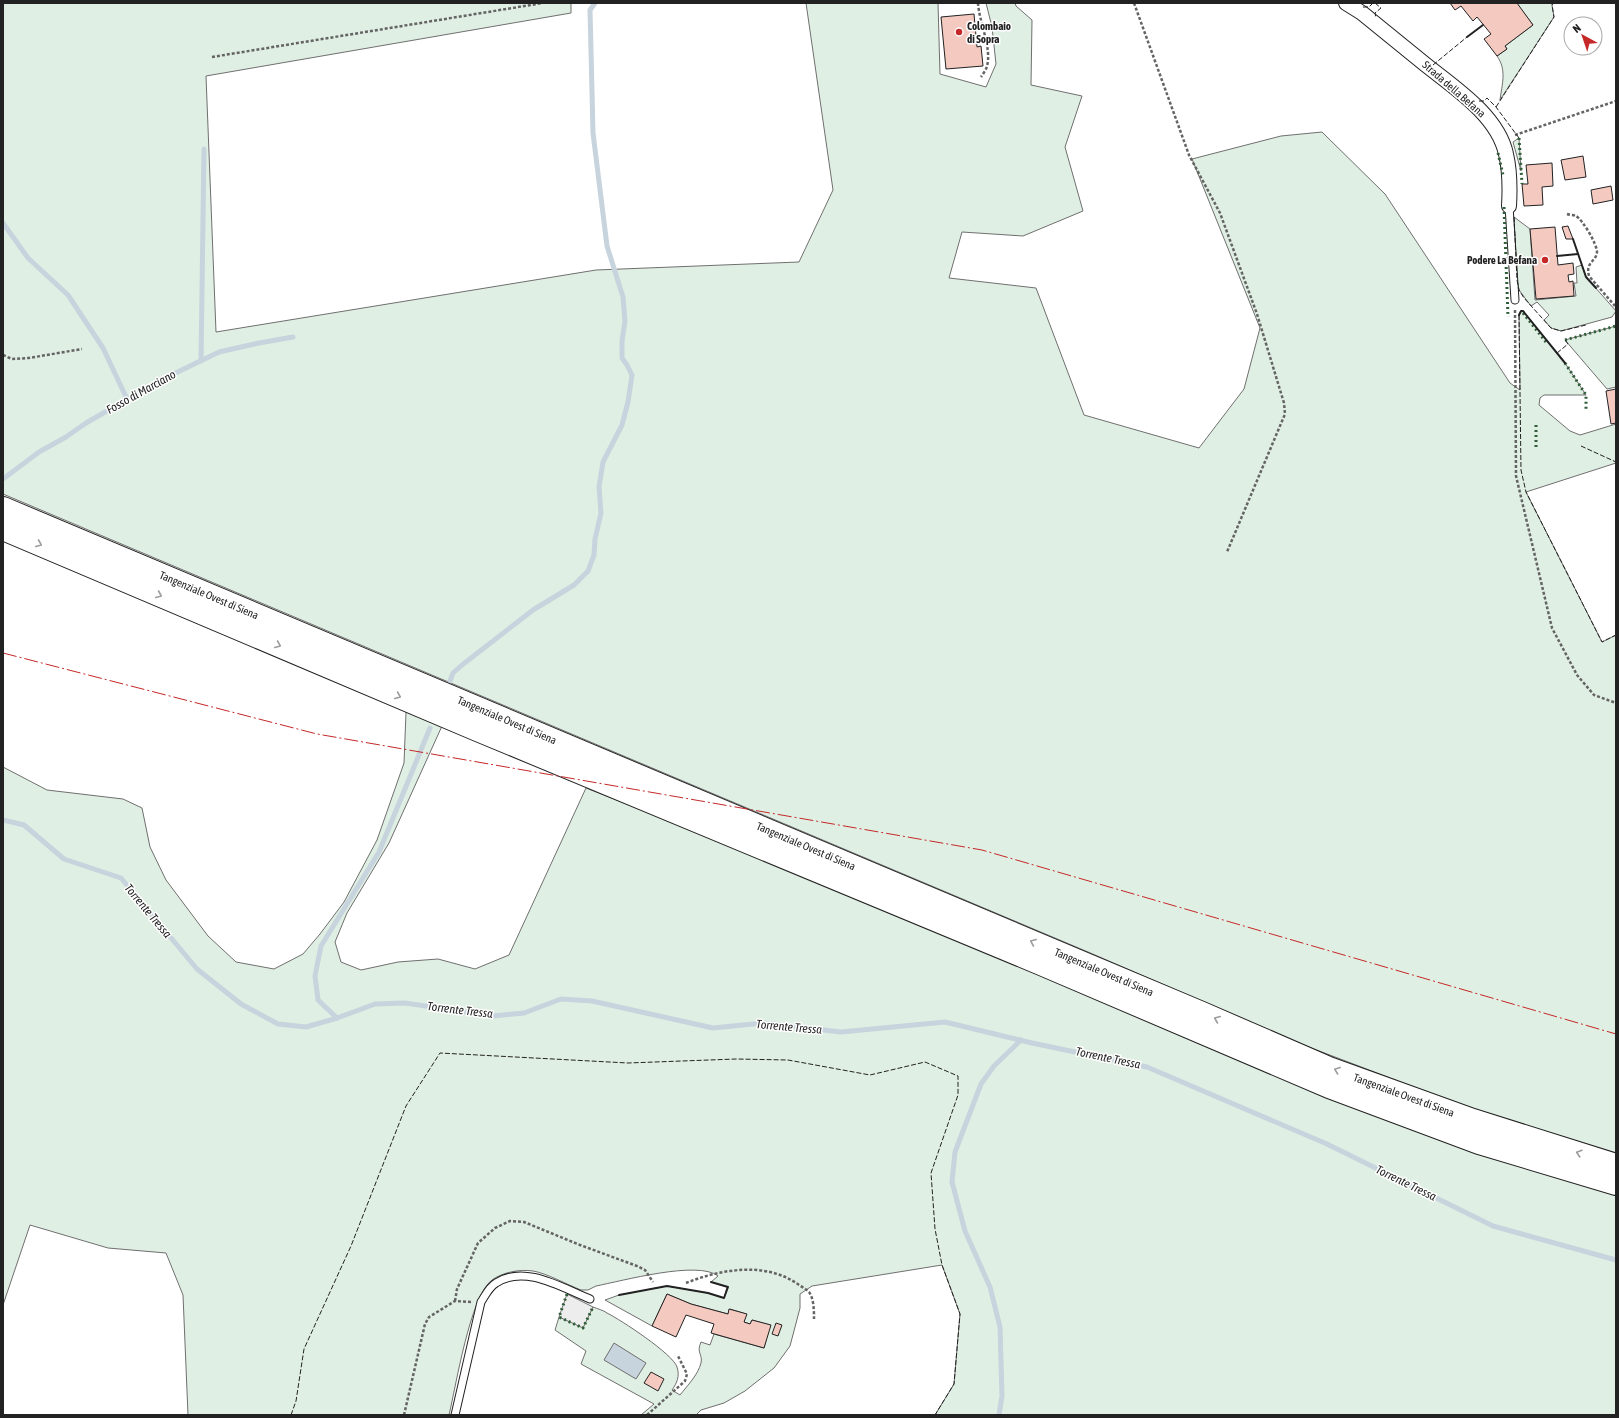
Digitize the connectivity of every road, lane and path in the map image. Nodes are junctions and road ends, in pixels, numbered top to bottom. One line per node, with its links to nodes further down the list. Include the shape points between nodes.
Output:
1 (543, 3): 5 (path)
2 (978, 3): 6 (path, via 987,45 987,65)
3 (1134, 3): 17 (path, via 1189,155 1220,213 1257,314 1284,404 1285,414)
4 (1346, 3): 8 (street, Strada della Befana, via 1470,100 1488,118)
5 (212, 57)
6 (981, 77)
7 (1616, 101): 8 (path, via 1517,134)
8 (1503, 143): 9 (street, Strada della Befana, via 1510,178)
9 (1509, 206): 11 (lane)
10 (1567, 214): 12 (path, via 1577,217 1592,238 1596,251 1587,270 1589,276)
11 (1515, 300): 18 (path, via 1516,476 1552,628 1577,674 1594,695)
12 (1615, 306)
13 (82, 349): 14 (path, via 29,358 12,359)
14 (3, 355)
15 (3, 508): 19 (highway, Tangenziale Ovest di Siena, one-way to 15, via 1473,1120 1329,1068)
16 (3, 529): 20 (highway, Tangenziale Ovest di Siena, one-way to 20, via 475,729 1042,964 1329,1087 1479,1143)
17 (1227, 552)
18 (1616, 702)
19 (1616, 1165)
20 (1616, 1184)
21 (653, 1282): 24 (path, via 645,1270 637,1266 524,1222 510,1221 495,1228 478,1243 457,1289)
22 (686, 1283): 26 (path, via 728,1270 764,1270 777,1273 809,1292)
23 (590, 1299): 25 (lane, via 550,1282 522,1276 509,1277 496,1283)
24 (455, 1301): 25 (path); 28 (path, via 429,1316 425,1324)
25 (481, 1302): 29 (lane)
26 (814, 1319)
27 (678, 1356): 30 (path, via 687,1374 685,1381)
28 (404, 1415)
29 (455, 1415)
30 (647, 1415)

